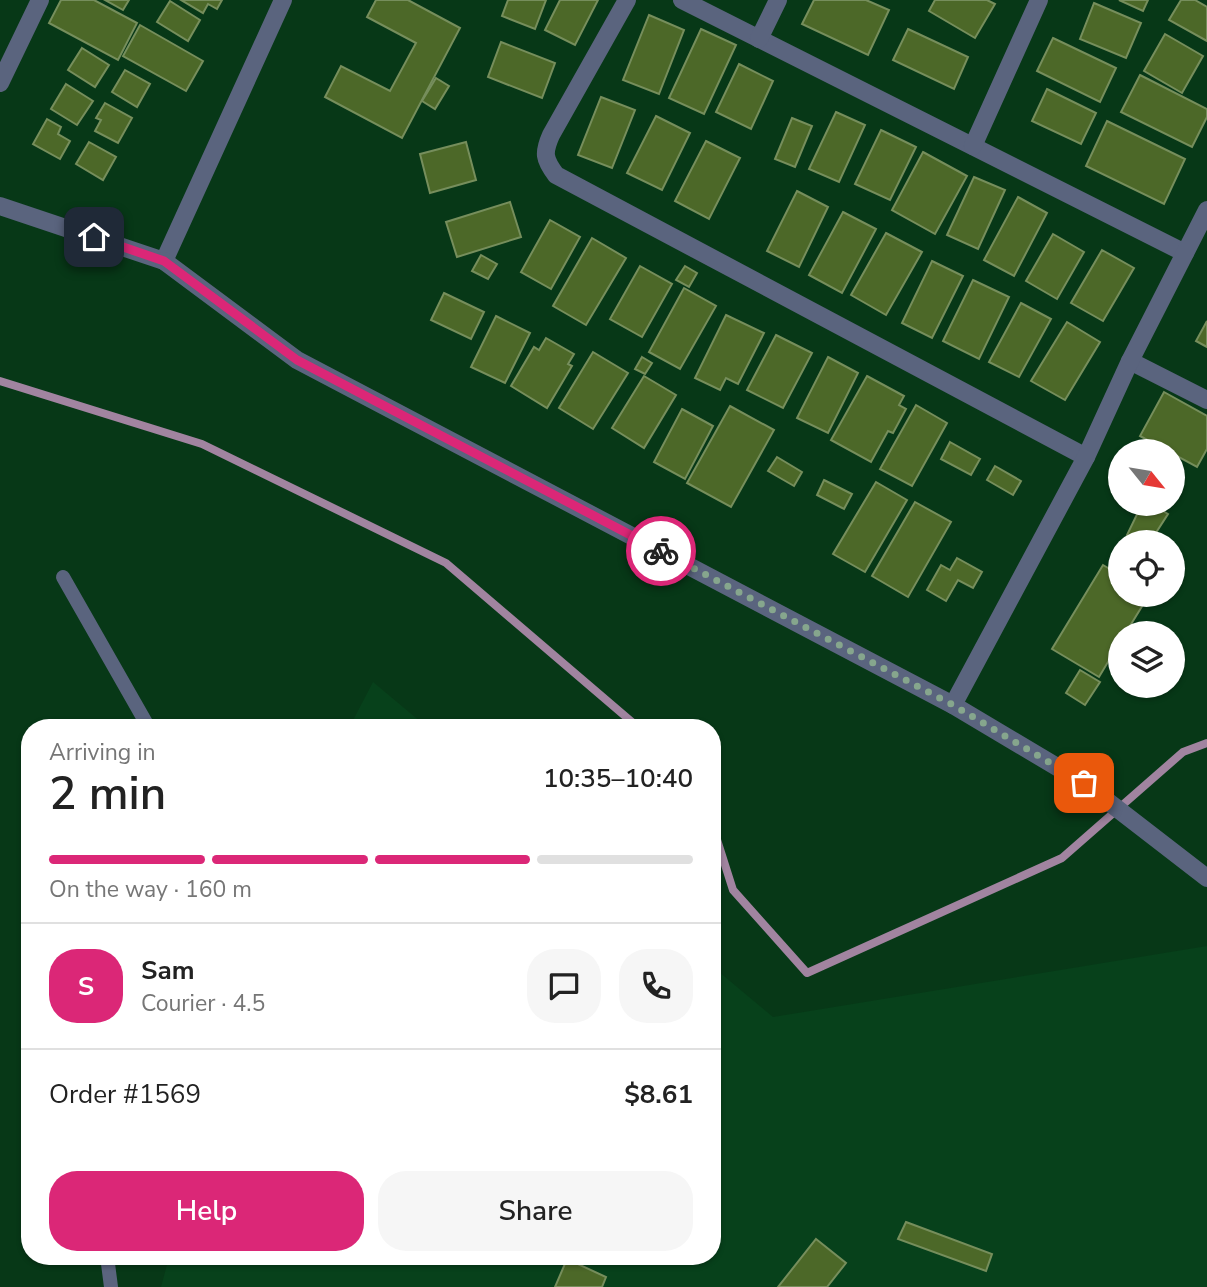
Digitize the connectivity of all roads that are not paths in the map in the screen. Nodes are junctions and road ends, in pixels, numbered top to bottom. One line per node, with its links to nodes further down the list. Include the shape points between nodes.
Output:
1 (40, 0): 8 (street)
2 (283, 0): 13 (street)
3 (627, 0): 16 (street, via 544,151 545,161 556,175)
4 (682, 0): 7 (street)
5 (778, 0): 7 (street)
6 (1039, 0): 9 (street)
7 (759, 39): 9 (street)
8 (0, 83)
9 (973, 146): 12 (street)
10 (0, 206): 13 (street)
11 (1207, 210): 12 (street)
12 (1185, 253): 14 (street)
13 (164, 261): 18 (street, via 297,360)
14 (1130, 361): 15 (street); 16 (street)
15 (1207, 401)
16 (1086, 457): 18 (street)
17 (63, 577): 19 (lane)
18 (953, 705): 20 (street, via 1084,783)
19 (144, 719)
20 (1207, 878)
21 (108, 1265): 22 (lane)
22 (111, 1287)

